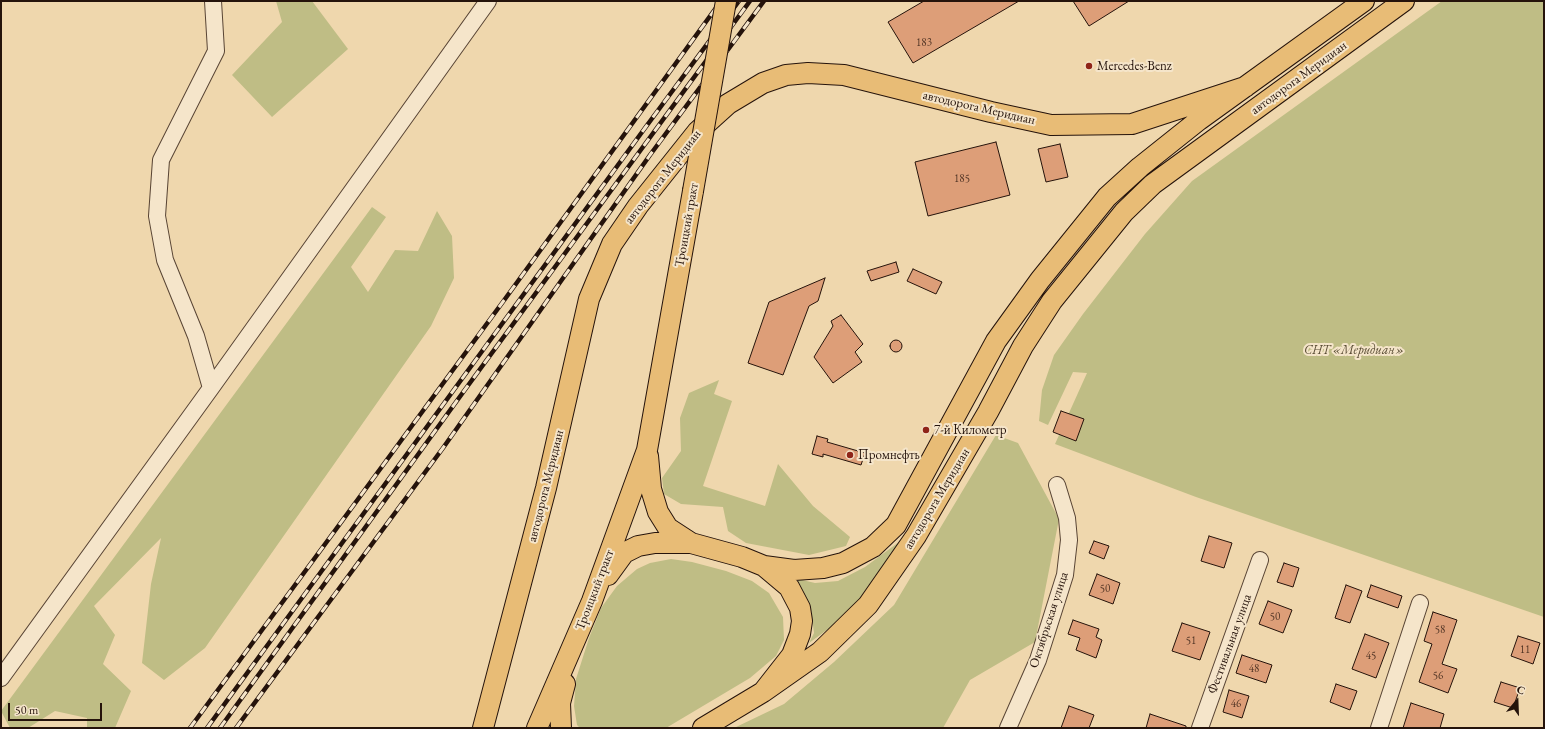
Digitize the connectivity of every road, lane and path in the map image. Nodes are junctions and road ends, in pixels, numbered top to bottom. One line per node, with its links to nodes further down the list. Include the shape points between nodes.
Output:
1 (213, 1): 7 (street, via 216,51 161,160 157,216 166,260 196,336)
2 (488, 1): 7 (street)
3 (726, 1): 8 (main road, Троицкий тракт, bridge)
4 (1364, 1): 6 (main road, автодорога Меридиан)
5 (1404, 1): 17 (main road, автодорога Меридиан, via 1153,184 1124,212 1052,301 1023,346 916,536 868,605 820,652)
6 (1245, 87): 12 (main road, автодорога Меридиан, via 1140,167 1107,197 1053,264 996,341 896,525 873,547 843,563 823,568 794,570); 18 (main road, автодорога Меридиан, via 1132,124 1051,125 844,75 808,73 786,75 762,83 728,104 697,132 638,206 612,244 589,299 546,488)
7 (211, 388): 16 (street)
8 (647, 450): 10 (main road, Троицкий тракт, via 651,489 658,512 668,528); 13 (main road, Троицкий тракт)
9 (1057, 485): 22 (street, Октябрьская улица, via 1067,518 1069,540 1065,575 1038,660)
10 (691, 543): 12 (main road, Троицкий тракт); 13 (main road, via 655,543 638,546 624,553)
11 (1260, 560): 23 (street, Фестивальная улица)
12 (764, 566): 17 (main road, Троицкий тракт, via 789,587 800,608 802,621 792,655)
13 (592, 601): 15 (main road, Троицкий тракт)
14 (1420, 603): 24 (street)
15 (576, 640): 19 (main road, Троицкий тракт); 20 (main road, via 560,703)
16 (1, 678)
17 (763, 692): 21 (main road, Троицкий тракт)
18 (483, 728)
19 (537, 728)
20 (561, 728)
21 (703, 728)
22 (1008, 728)
23 (1200, 728)
24 (1379, 728)

